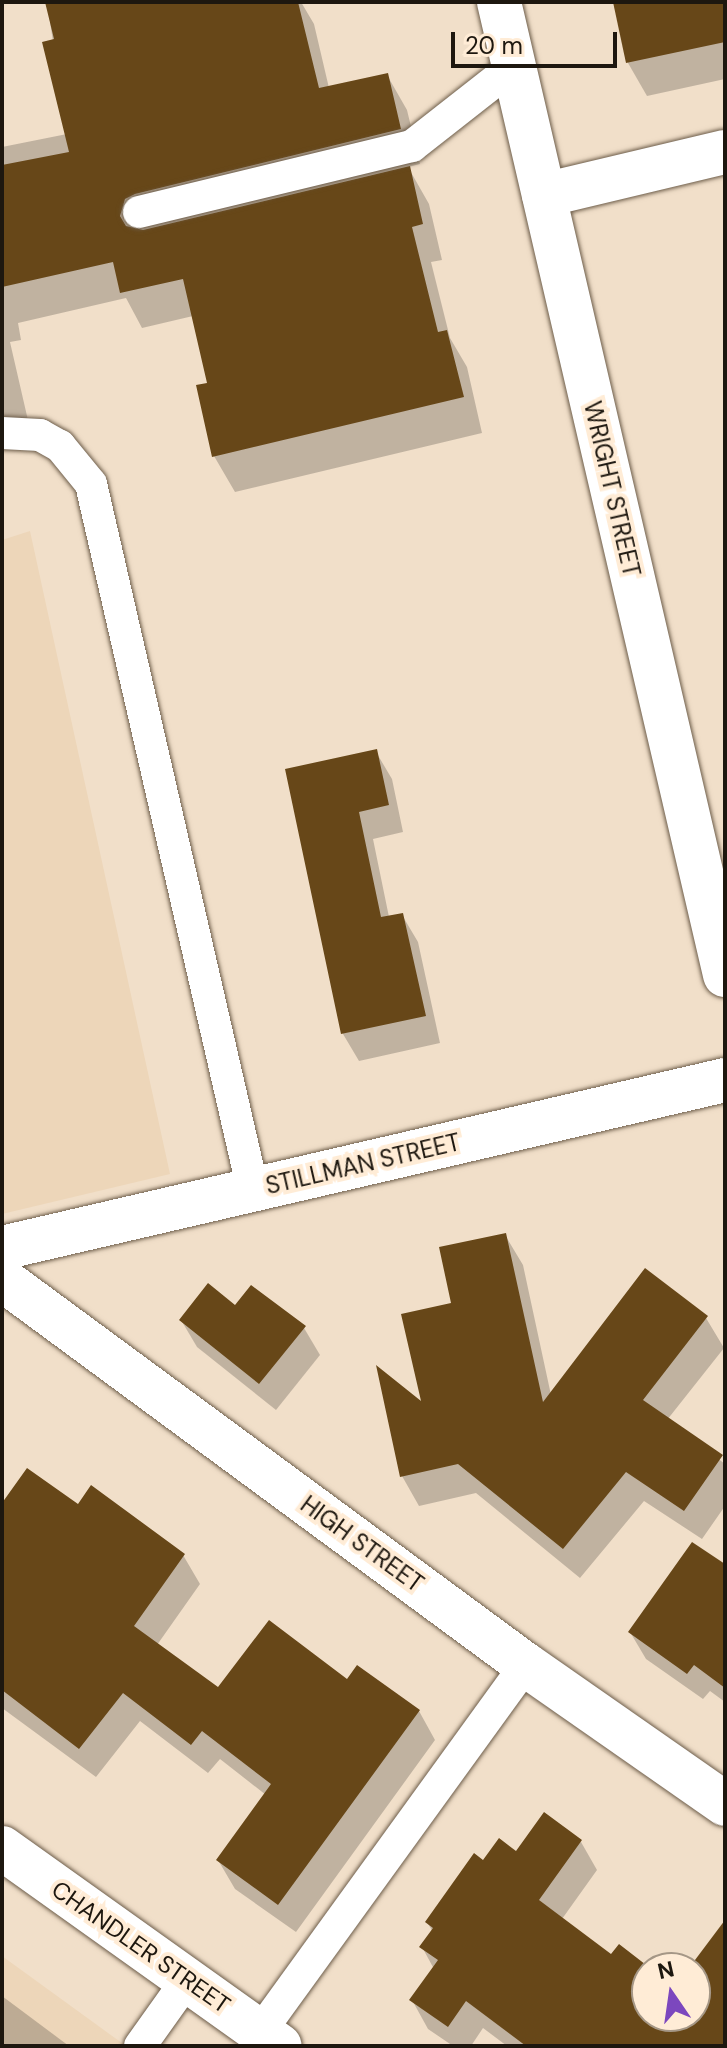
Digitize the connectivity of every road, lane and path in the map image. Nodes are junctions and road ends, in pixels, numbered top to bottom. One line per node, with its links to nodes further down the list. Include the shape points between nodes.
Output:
1 (499, 2): 2 (street, WRIGHT STREET)
2 (514, 66): 4 (street, WRIGHT STREET); 5 (lane, via 412,146)
3 (725, 152): 4 (street)
4 (544, 195): 7 (street, WRIGHT STREET)
5 (139, 212)
6 (2, 433): 9 (lane, via 40,435 60,446 91,484)
7 (725, 975)
8 (725, 1080): 9 (street, STILLMAN STREET)
9 (253, 1190): 10 (street, STILLMAN STREET)
10 (2, 1248)
11 (2, 1279): 12 (street, HIGH STREET)
12 (526, 1665): 13 (street, HIGH STREET); 16 (lane)
13 (725, 1804)
14 (2, 1848): 15 (street, CHANDLER STREET)
15 (187, 1980): 16 (street, CHANDLER STREET); 17 (lane)
16 (270, 2039)
17 (140, 2046)

